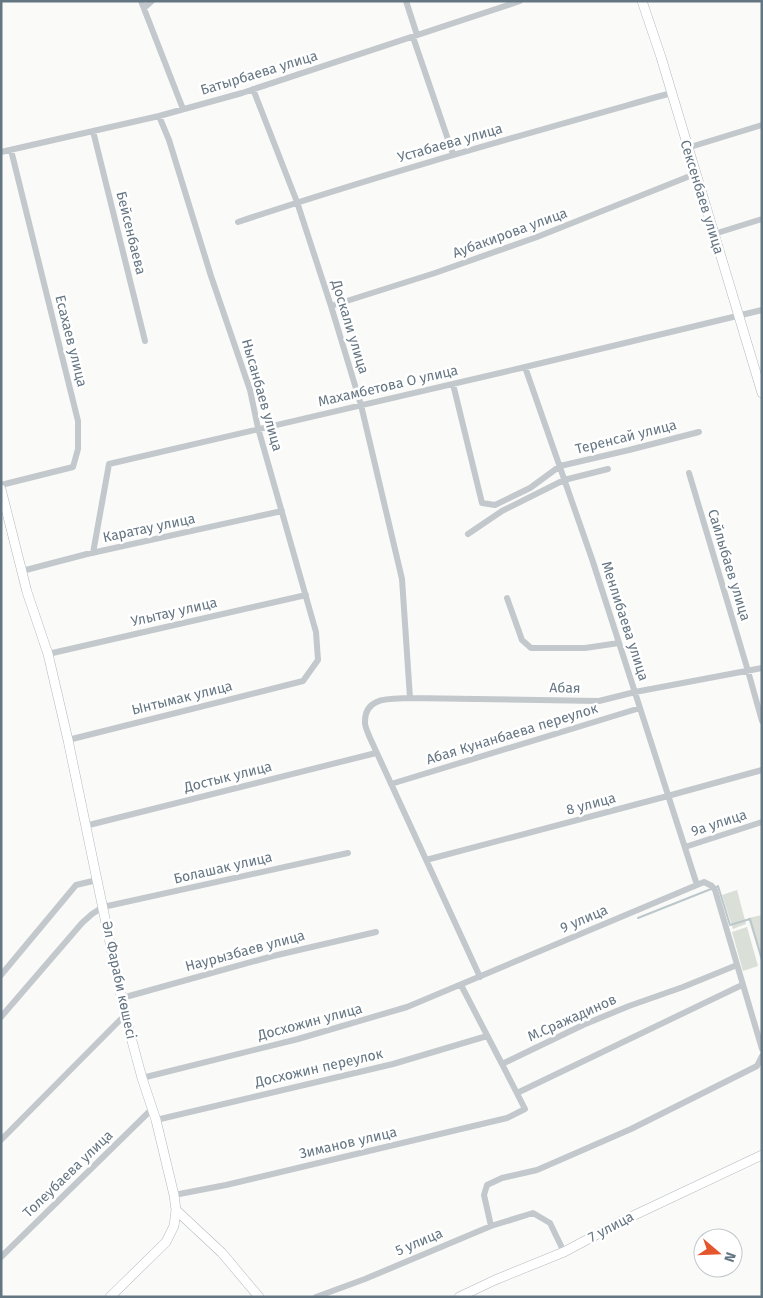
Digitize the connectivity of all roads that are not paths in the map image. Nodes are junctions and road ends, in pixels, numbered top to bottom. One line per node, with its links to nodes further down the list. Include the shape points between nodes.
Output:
1 (152, 1): 5 (street)
2 (406, 1): 6 (street)
3 (520, 1): 6 (street, Батырбаева улица)
4 (642, 1): 8 (street, Сексенбаев улица)
5 (142, 4): 9 (street)
6 (415, 36): 7 (street, Батырбаева улица); 16 (street)
7 (253, 89): 9 (street, Батырбаева улица); 18 (street, Доскали улица)
8 (671, 93): 13 (street, Сексенбаев улица); 16 (street, Устабаева улица)
9 (183, 109): 10 (street, Батырбаева улица)
10 (159, 116): 12 (street, Батырбаева улица); 30 (street, Нысанбаев улица, via 250,390)
11 (762, 125): 13 (street)
12 (93, 131): 14 (street, Батырбаева улица); 25 (street, Бейсенбаева)
13 (687, 148): 17 (street, Сексенбаев улица)
14 (11, 150): 15 (street, Батырбаева улица); 36 (street, Есахаев улица, via 78,421 78,449 73,467)
15 (1, 152)
16 (453, 154): 18 (street, Устабаева улица)
17 (696, 174): 21 (street, Сексенбаев улица); 22 (street, Аубакирова улица, via 538,237)
18 (297, 202): 20 (street, Устабаева улица); 22 (street, Доскали улица)
19 (762, 219): 21 (street)
20 (238, 222)
21 (714, 234): 24 (street, Сексенбаев улица)
22 (331, 306): 29 (street, Доскали улица)
23 (762, 310): 24 (street, Махамбетова О улица)
24 (739, 315): 26 (street, Махамбетова О улица); 28 (street, Сексенбаев улица)
25 (145, 341)
26 (525, 367): 27 (street, Махамбетова О улица); 32 (street, Менлибаева улица)
27 (453, 384): 29 (street, Махамбетова О улица); 32 (street, via 482,503 495,505 530,488)
28 (762, 393)
29 (361, 405): 30 (street, Махамбетова О улица); 50 (street, Доскали улица, via 402,580)
30 (258, 428): 38 (street, Нысанбаев улица); 40 (street, Махамбетова О улица, via 109,464)
31 (699, 432): 32 (street, Теренсай улица)
32 (560, 466): 35 (street, Менлибаева улица)
33 (608, 469): 35 (street, Теренсай улица)
34 (689, 473): 47 (street, Сайлыбаев улица)
35 (564, 480): 39 (street, Теренсай улица, via 502,511); 44 (street, Менлибаева улица)
36 (1, 485)
37 (1, 489): 41 (street)
38 (282, 511): 40 (street, Каратау улица); 42 (street, Нысанбаев улица)
39 (468, 534)
40 (92, 553): 41 (street, Каратау улица)
41 (22, 571): 45 (street, Әл Фараби көшесі)
42 (306, 595): 45 (street, Улытау улица); 48 (street, Нысанбаев улица, via 316,632 318,660)
43 (507, 598): 44 (street, via 522,640 531,648 585,648)
44 (619, 643): 49 (street, Менлибаева улица)
45 (48, 654): 53 (street, Әл Фараби көшесі)
46 (762, 668): 47 (street, Абая)
47 (748, 671): 49 (street, Абая); 52 (street, Сайлыбаев улица)
48 (303, 680): 53 (street, Ынтымак улица)
49 (634, 692): 50 (street, Абая, via 599,701); 51 (street, Менлибаева улица)
50 (410, 698): 54 (street, Абая, via 374,702 367,708 365,723)
51 (640, 708): 56 (street, Абая Кунанбаева переулок); 57 (street, Менлибаева улица)
52 (762, 721)
53 (68, 740): 59 (street, Әл Фараби көшесі)
54 (376, 753): 56 (street); 59 (street, Достык улица)
55 (762, 770): 57 (street, 8 улица)
56 (391, 784): 62 (street)
57 (669, 796): 60 (street, Менлибаева улица); 62 (street, 8 улица)
58 (762, 822): 60 (street, 9а улица)
59 (86, 826): 63 (street, Әл Фараби көшесі)
60 (685, 847): 64 (street, Менлибаева улица)
61 (348, 853): 65 (street, Болашак улица)
62 (426, 860): 69 (street)
63 (97, 880): 65 (street, Әл Фараби көшесі); 68 (street, via 76,885)
64 (697, 885): 67 (street, via 708,883 715,890); 69 (street, 9 улица)
65 (102, 907): 72 (street, Әл Фараби көшесі); 74 (street, via 82,923)
66 (376, 932): 72 (street, Наурызбаев улица, via 273,956)
67 (736, 965): 71 (street); 78 (street, М.Сражадинов, via 592,1021)
68 (1, 975)
69 (480, 977): 70 (street, Досхожин улица)
70 (461, 985): 75 (street); 79 (street, Досхожин улица, via 406,1007 306,1037)
71 (742, 985): 76 (street); 80 (street)
72 (122, 998): 73 (street, Әл Фараби көшесі)
73 (125, 1015): 79 (street, Әл Фараби көшесі); 83 (street)
74 (1, 1017)
75 (487, 1036): 78 (street); 82 (street, Досхожин переулок, via 393,1064)
76 (762, 1049)
77 (762, 1056): 87 (street, via 757,1066 631,1129 537,1170 502,1178 487,1186 484,1195)
78 (502, 1064): 80 (street)
79 (142, 1078): 81 (street, Әл Фараби көшесі)
80 (516, 1093): 85 (street, Зиманов улица, via 525,1109 507,1118)
81 (153, 1108): 82 (street, Әл Фараби көшесі); 89 (street, Толеубаева улица)
82 (156, 1120): 85 (street, Әл Фараби көшесі)
83 (1, 1140)
84 (762, 1155): 88 (street, 7 улица, via 622,1220)
85 (174, 1196): 86 (street, Әл Фараби көшесі)
86 (176, 1210): 90 (street, via 222,1253); 91 (street, Әл Фараби көшесі, via 174,1226 166,1242)
87 (491, 1226): 88 (street, 5 улица, via 533,1214 550,1224); 92 (street, 5 улица)
88 (564, 1252): 93 (street, 7 улица)
89 (1, 1257)
90 (256, 1296)
91 (110, 1297)
92 (316, 1297)
93 (459, 1297)

